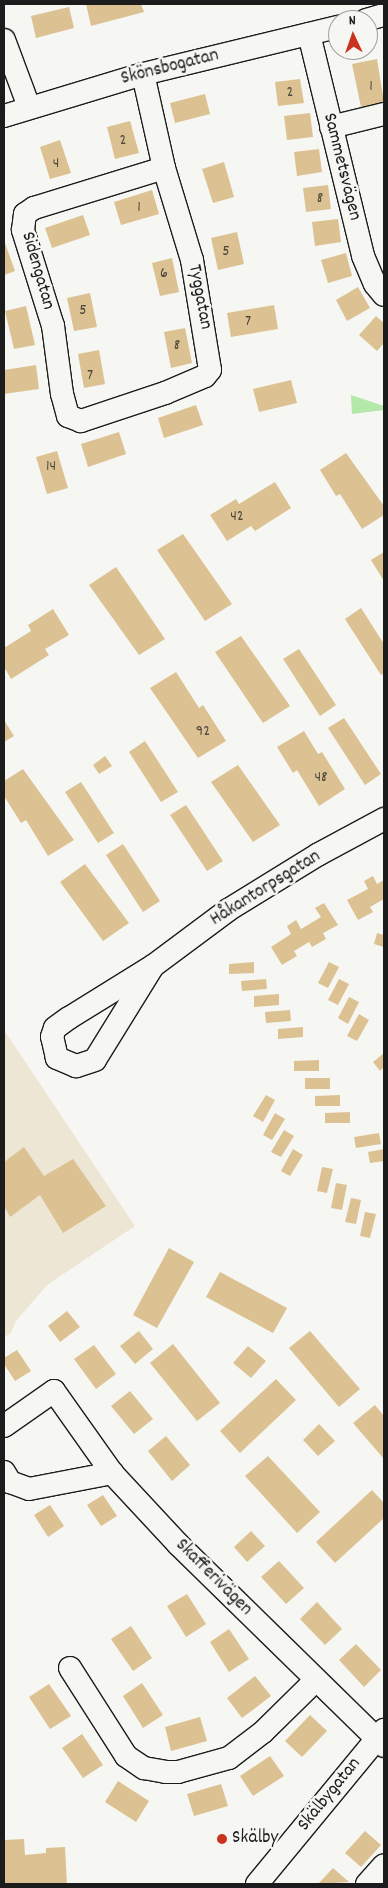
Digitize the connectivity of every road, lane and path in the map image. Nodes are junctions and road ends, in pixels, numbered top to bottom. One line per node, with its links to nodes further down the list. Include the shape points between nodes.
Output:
1 (328, 29): 2 (street, Skönsbogatan)
2 (309, 34): 4 (street, Skönsbogatan); 8 (street, Sammetsvägen)
3 (4, 40): 5 (street)
4 (143, 74): 5 (street, Skönsbogatan); 9 (street, Tyggatan)
5 (29, 107): 7 (street, Skönsbogatan)
6 (384, 114): 8 (street)
7 (4, 116)
8 (331, 127): 10 (street, Sammetsvägen, via 363,256 375,284)
9 (164, 168): 11 (street, Sidengatan, via 34,208 25,214 23,230 53,326); 11 (street, Tyggatan, via 192,260 210,370 205,376 164,393 81,421)
10 (384, 295)
11 (68, 413)
12 (384, 819): 13 (street, Håkantorpsgatan, via 319,854 228,910)
13 (153, 966): 13 (street, Håkantorpsgatan, via 55,1028 52,1037 57,1058 76,1066 95,1060)
14 (4, 1426): 16 (street, Skafferivägen, via 54,1391)
15 (4, 1472): 16 (street, via 10,1482 29,1489)
16 (112, 1473): 18 (street, Skafferivägen)
17 (70, 1668): 18 (street, via 126,1756 144,1768 166,1772 178,1772 229,1758 263,1732)
18 (316, 1680): 19 (street, Skafferivägen)
19 (382, 1738): 21 (street, Skälbygatan)
20 (384, 1865): 22 (street)
21 (257, 1884)
22 (367, 1884)

